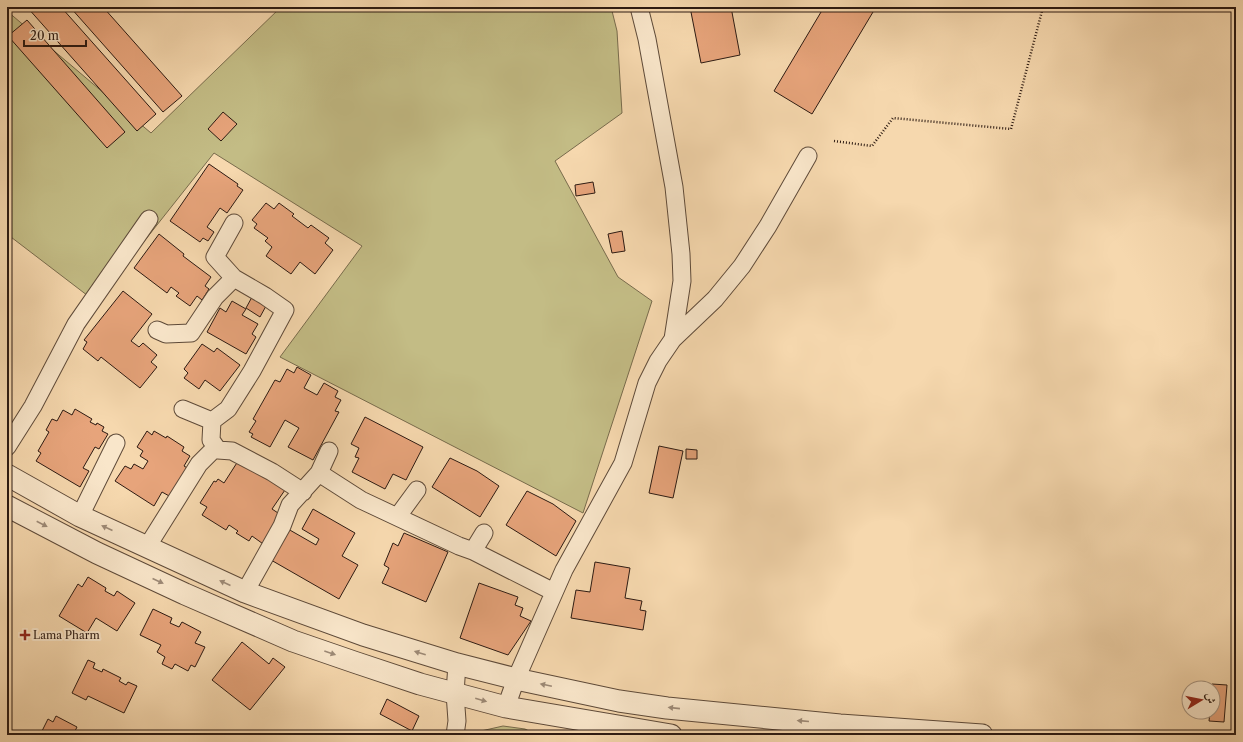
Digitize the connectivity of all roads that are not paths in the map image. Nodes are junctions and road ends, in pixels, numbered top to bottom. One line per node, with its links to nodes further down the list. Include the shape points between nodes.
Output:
1 (639, 7): 7 (street, via 674,187 681,254 682,281)
2 (808, 156): 7 (street, via 742,266 715,299)
3 (149, 219): 11 (street, via 76,324 33,406)
4 (234, 223): 5 (street, via 214,257)
5 (234, 278): 6 (street, via 215,297 191,333 166,334); 9 (street, via 286,310 228,409)
6 (157, 330)
7 (673, 339): 25 (street, via 647,383 623,463)
8 (183, 409): 9 (street)
9 (212, 421): 12 (street, via 211,440)
10 (116, 443): 19 (street)
11 (7, 447)
12 (216, 447): 17 (street, via 218,450 232,451 266,468); 22 (street, via 199,464)
13 (329, 451): 14 (street)
14 (319, 473): 17 (street); 20 (street, via 361,500)
15 (7, 475): 19 (street)
16 (417, 490): 20 (street)
17 (303, 492): 24 (street, via 290,505 282,526)
18 (7, 506): 28 (street, one-way to 28, via 104,556 293,641 420,684)
19 (80, 516): 22 (street, one-way to 19)
20 (398, 516): 23 (street)
21 (484, 532): 23 (street)
22 (147, 547): 24 (street, one-way to 22)
23 (473, 551): 25 (street)
24 (245, 592): 26 (street, one-way to 24, via 363,635)
25 (554, 592): 27 (street)
26 (457, 664): 27 (street); 28 (street)
27 (516, 679): 29 (street); 32 (street, one-way to 27, via 840,725 667,708 619,701)
28 (455, 693): 29 (street, one-way to 29); 30 (street)
29 (506, 707): 31 (street)
30 (455, 735)
31 (671, 735)
32 (982, 735)

